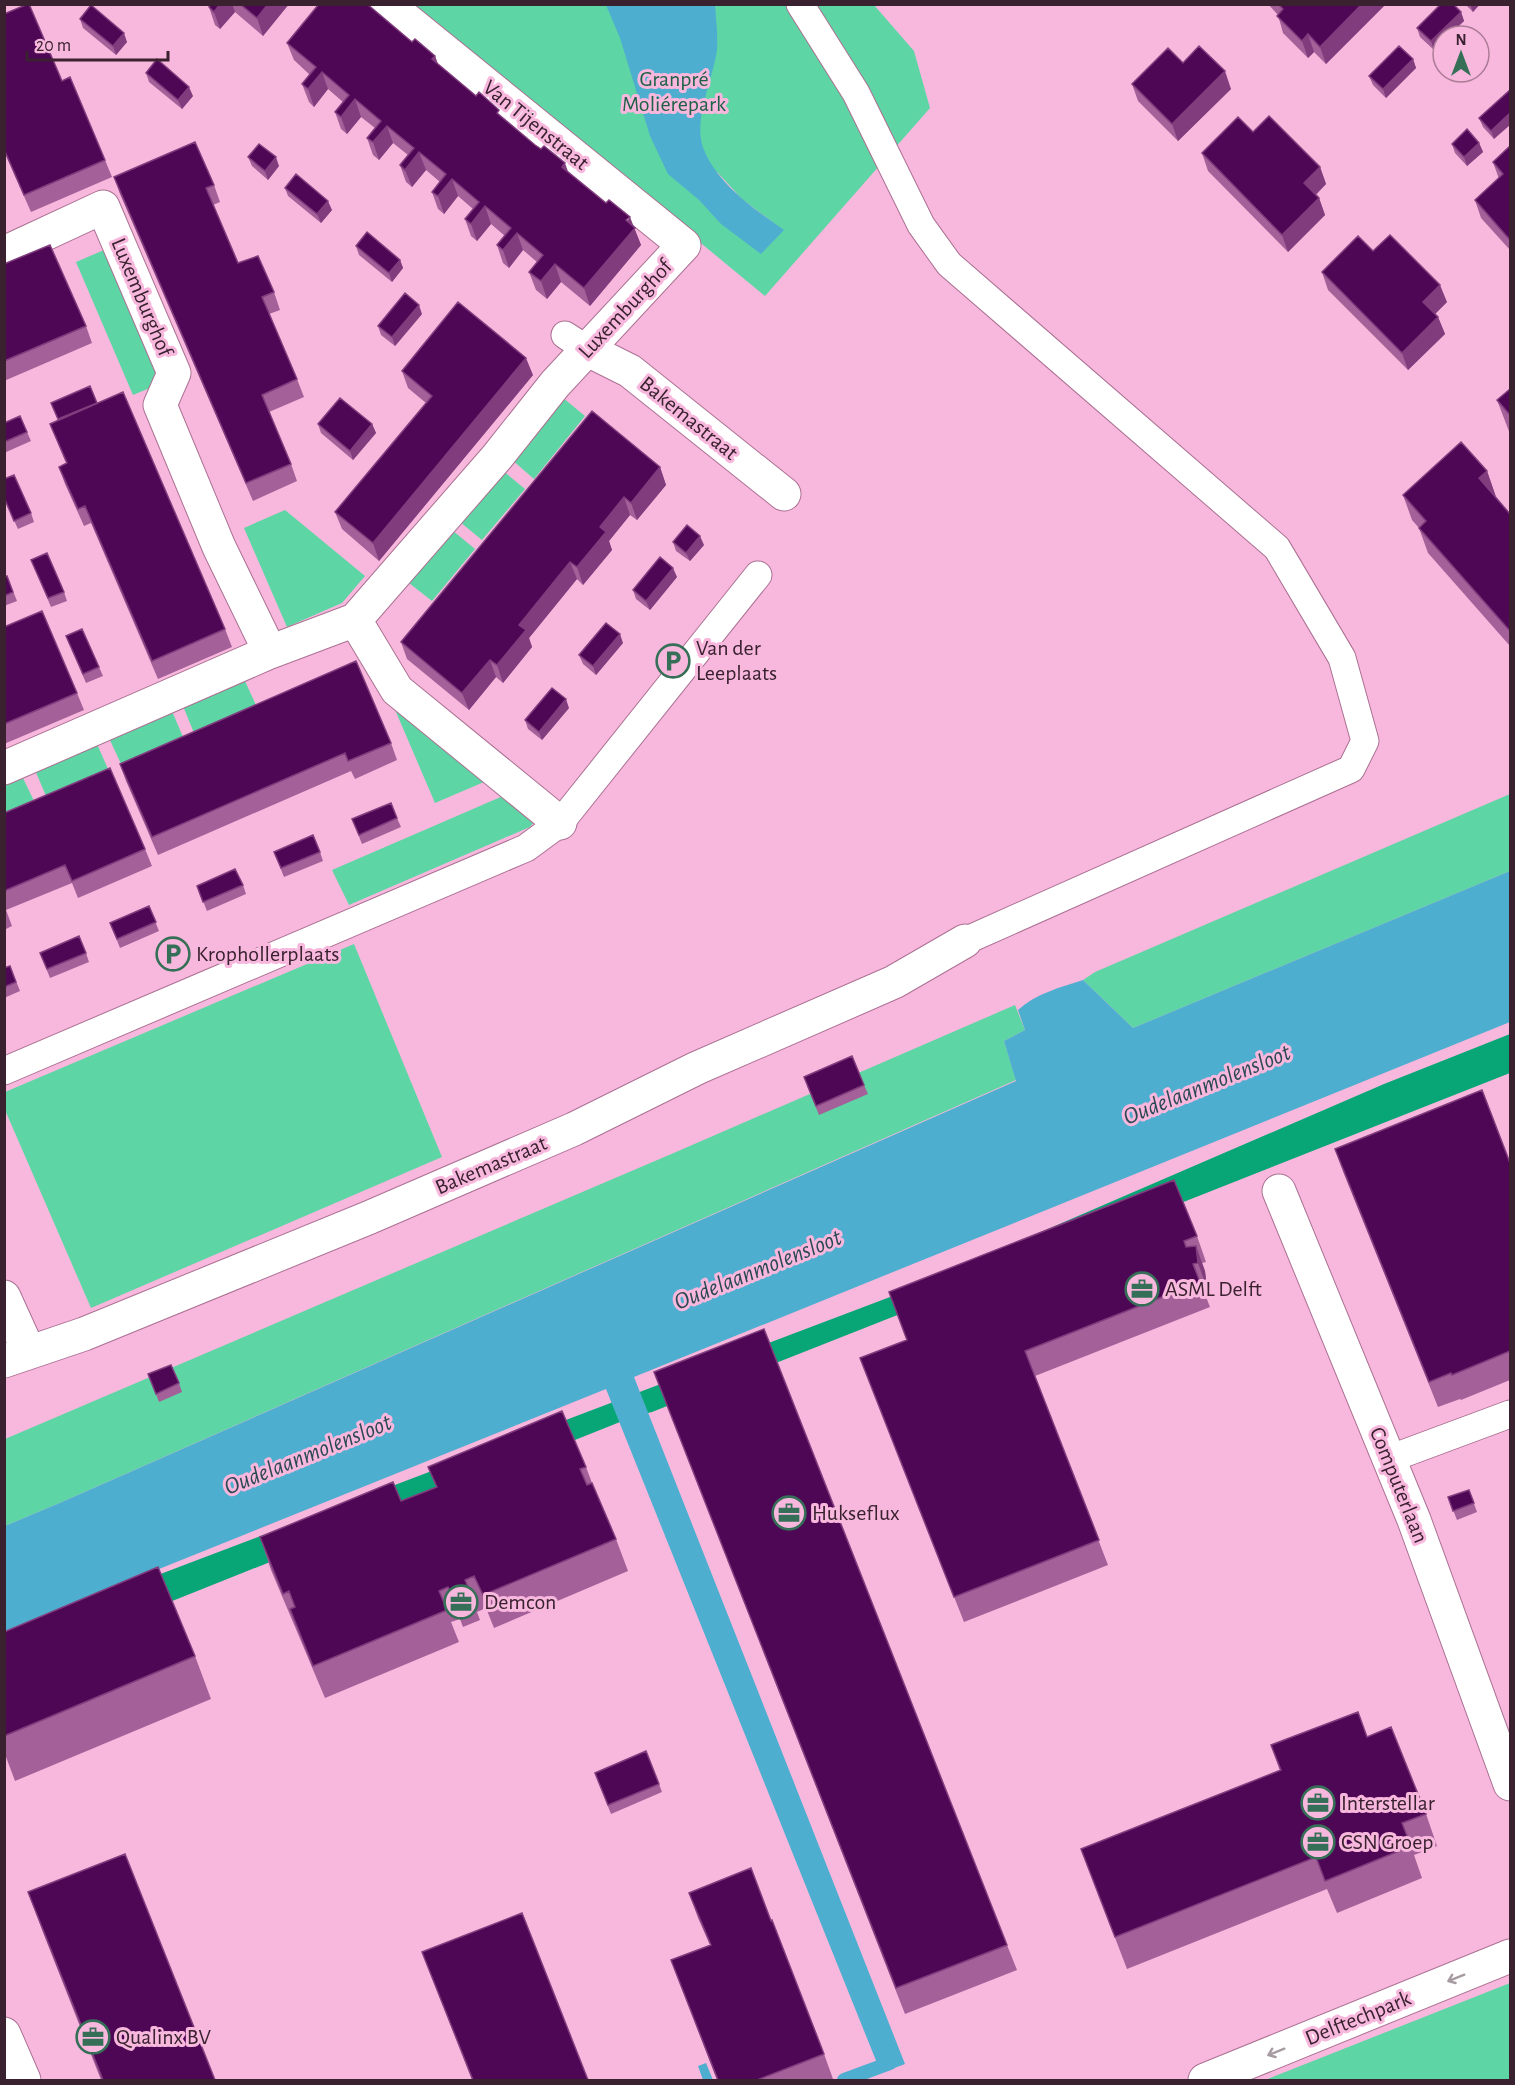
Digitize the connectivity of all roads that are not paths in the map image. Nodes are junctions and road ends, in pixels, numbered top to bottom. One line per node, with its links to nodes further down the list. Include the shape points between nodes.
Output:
1 (387, 4): 3 (street, Van Tijenstraat)
2 (800, 4): 12 (lane, via 856,93 921,225 949,264 1277,548 1342,658 1365,741 1352,769)
3 (684, 245): 5 (street, Luxemburghof)
4 (4, 253): 9 (street, Luxemburghof, via 103,207 174,373 160,405 219,547)
5 (576, 342): 6 (street, Bakemastraat, via 630,371); 8 (street, Luxemburghof, via 555,384 497,457)
6 (784, 494)
7 (758, 575): 11 (lane)
8 (355, 620): 9 (street, Luxemburghof); 11 (street, via 397,690)
9 (270, 652): 10 (street, Luxemburghof)
10 (4, 768)
11 (560, 822): 13 (lane, via 515,853)
12 (965, 941): 16 (street, Bakemastraat, via 894,982 697,1068 574,1129 117,1321)
13 (4, 1071)
14 (1279, 1191): 18 (street, Computerlaan)
15 (4, 1297): 16 (street)
16 (17, 1357)
17 (1510, 1414): 18 (lane)
18 (1389, 1460): 19 (street, Computerlaan)
19 (1510, 1784)
20 (1510, 1956): 23 (street, Delftechpark, one-way to 23)
21 (4, 2034): 22 (street)
22 (24, 2080)
23 (1205, 2080)

